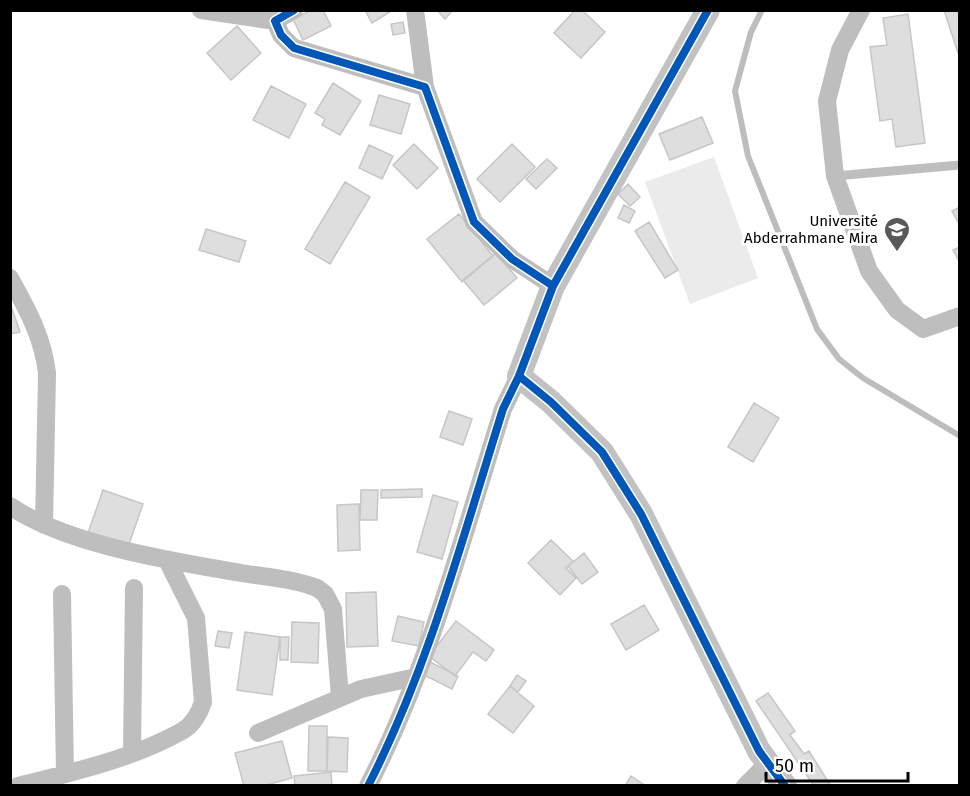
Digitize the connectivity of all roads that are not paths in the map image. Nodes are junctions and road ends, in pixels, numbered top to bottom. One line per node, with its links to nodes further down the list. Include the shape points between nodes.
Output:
1 (201, 10): 6 (street)
2 (294, 10): 6 (street)
3 (415, 10): 7 (street)
4 (708, 10): 11 (street)
5 (861, 10): 9 (street, via 840,50 827,101)
6 (275, 21): 7 (street, via 281,35 294,48)
7 (425, 87): 11 (street, via 474,222 512,259)
8 (960, 165): 9 (lane)
9 (835, 176): 12 (street, via 869,271 897,310 924,329)
10 (10, 278): 15 (street, via 40,335 45,354)
11 (553, 286): 13 (street)
12 (960, 316)
13 (519, 376): 19 (street, via 503,408); 23 (street, via 602,453 641,514)
14 (10, 506): 15 (street)
15 (44, 525): 16 (street)
16 (167, 560): 20 (street, via 309,585 325,594 333,609); 22 (street, via 196,618 203,702 200,714 182,731)
17 (134, 588): 22 (street)
18 (62, 594): 24 (street)
19 (416, 677): 20 (street, via 381,683); 26 (street)
20 (340, 697): 21 (street)
21 (258, 733)
22 (132, 752): 24 (street)
23 (768, 763): 27 (street); 28 (street)
24 (65, 774): 25 (street)
25 (18, 786)
26 (368, 786)
27 (745, 786)
28 (785, 786)

